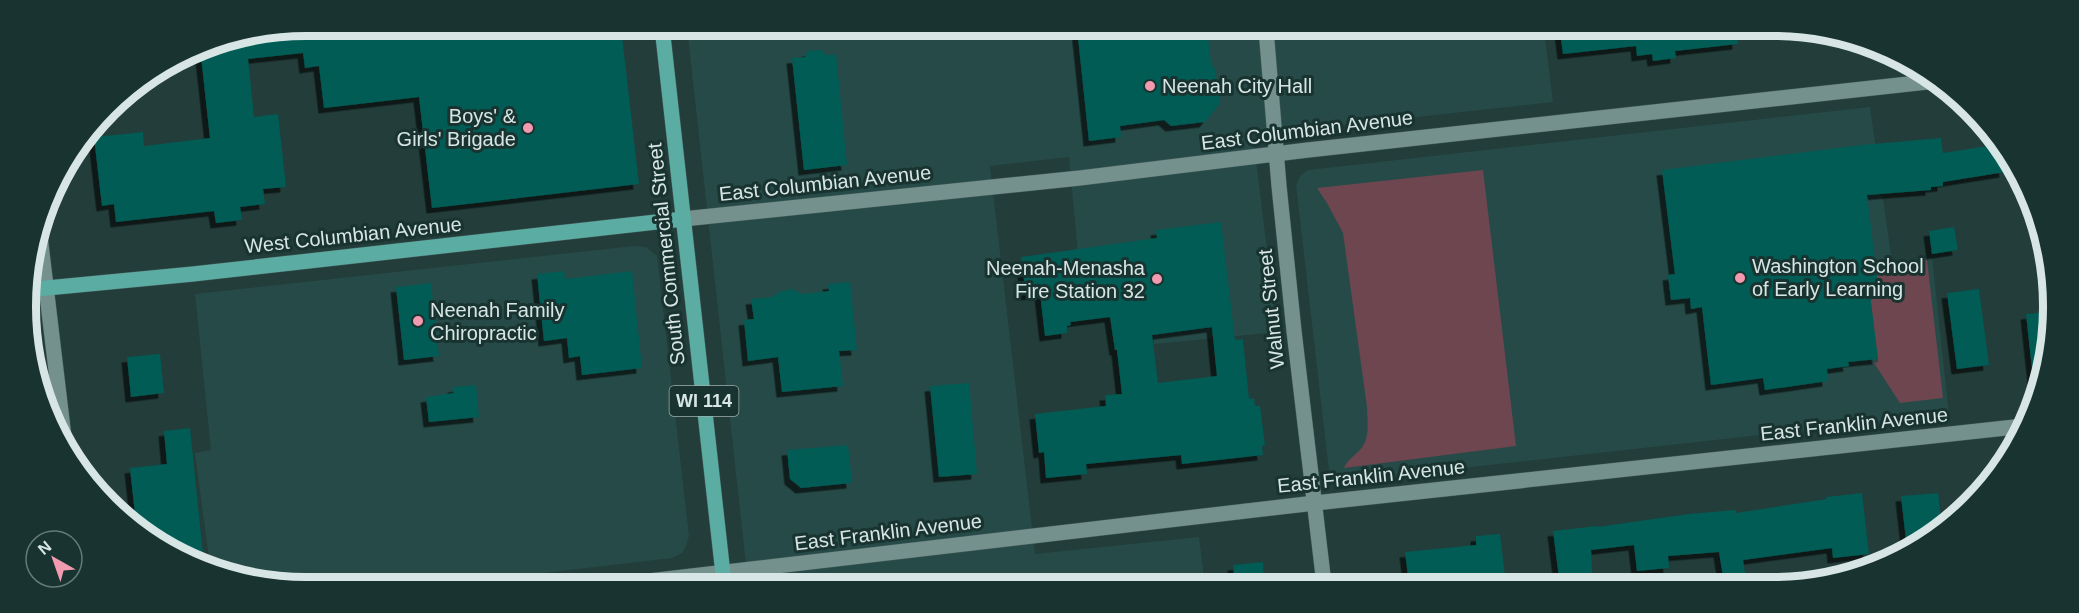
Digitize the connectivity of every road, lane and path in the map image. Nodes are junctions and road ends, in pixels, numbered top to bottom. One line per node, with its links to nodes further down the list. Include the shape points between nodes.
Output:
1 (663, 36): 5 (main road, South Commercial Street / WI 114)
2 (1267, 36): 4 (street, Walnut Street)
3 (1924, 82): 4 (street, East Columbian Avenue)
4 (1277, 153): 5 (street, East Columbian Avenue, via 1080,178); 11 (street, Walnut Street)
5 (683, 219): 8 (main road, West Columbian Avenue); 12 (main road, South Commercial Street / WI 114)
6 (41, 252): 8 (street)
7 (37, 289): 8 (main road, West Columbian Avenue)
8 (45, 289): 9 (street)
9 (62, 421)
10 (2014, 427): 11 (street, East Franklin Avenue)
11 (1315, 502): 12 (street, East Franklin Avenue); 13 (street, Walnut Street)
12 (724, 577)
13 (1323, 577)

